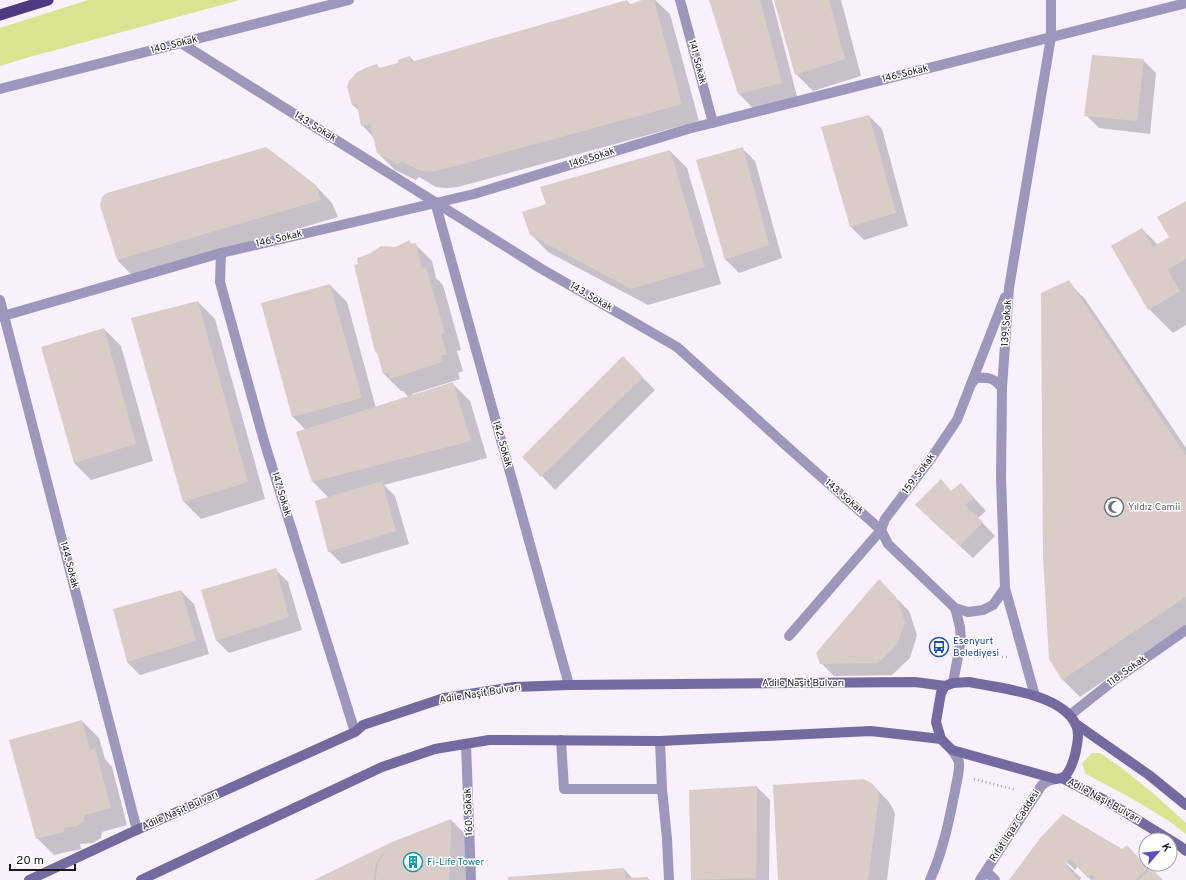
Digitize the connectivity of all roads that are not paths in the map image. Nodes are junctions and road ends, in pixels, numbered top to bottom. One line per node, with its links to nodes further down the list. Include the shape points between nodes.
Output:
1 (48, 0): 6 (highway)
2 (349, 0): 8 (street, 140. Sokak)
3 (680, 0): 10 (street, 141. Sokak)
4 (1051, 0): 7 (street, 139. Sokak)
5 (1186, 3): 7 (street, 146. Sokak)
6 (0, 15)
7 (1051, 37): 10 (street, 146. Sokak); 13 (street, 139. Sokak)
8 (181, 43): 9 (street, 140. Sokak); 11 (street, 143. Sokak)
9 (0, 89)
10 (714, 123): 11 (street, 146. Sokak, via 474,194)
11 (435, 202): 12 (street, 146. Sokak); 18 (street, 143. Sokak, via 540,268 677,347); 24 (street, 142. Sokak)
12 (221, 253): 15 (street, 146. Sokak); 28 (street, 147. Sokak, via 220,282 264,441)
13 (1009, 288): 16 (street, 159. Sokak); 17 (street, 139. Sokak)
14 (0, 300): 15 (street, 144. Sokak)
15 (2, 317): 37 (street, 144. Sokak)
16 (970, 385): 17 (street, via 976,378 986,378 996,381); 18 (street, 159. Sokak, via 956,420 930,460 885,519)
17 (1002, 388): 19 (street, 139. Sokak, via 1001,479)
18 (881, 530): 20 (street, 143. Sokak, via 888,544); 22 (street, 159. Sokak)
19 (1005, 588): 20 (street, via 993,605 983,610 968,612); 25 (street, 139. Sokak)
20 (955, 608): 23 (street, via 961,640)
21 (1186, 630): 26 (street, 118. Sokak, via 1113,680)
22 (789, 636)
23 (949, 684): 24 (main road, Adile Naşit Bulvarı, via 915,682); 25 (main road, Adile Naşit Bulvarı, via 968,682); 29 (main road, via 941,693 936,722)
24 (569, 685): 28 (main road, Adile Naşit Bulvarı, via 514,688 444,698 363,725)
25 (1035, 696): 26 (main road, Adile Naşit Bulvarı, via 1054,702)
26 (1070, 715): 27 (main road, Adile Naşit Bulvarı)
27 (1076, 724): 34 (main road, via 1078,744 1074,757 1067,773); 36 (main road, via 1149,775)
28 (356, 732): 37 (main road, Adile Naşit Bulvarı)
29 (941, 739): 31 (main road, via 871,731); 33 (main road)
30 (562, 740): 31 (main road); 32 (main road, via 489,740); 35 (street, via 564,790)
31 (660, 741): 35 (street)
32 (466, 744): 41 (main road, via 435,749 382,768); 42 (street, 160. Sokak)
33 (952, 750): 34 (main road, Adile Naşit Bulvarı); 44 (street, via 959,764 957,776 946,833)
34 (1059, 778): 38 (main road, Adile Naşit Bulvarı, via 1110,803); 39 (street, Rıfat Ilgaz Caddesi, via 1042,785)
35 (662, 789): 43 (street)
36 (1186, 805)
37 (137, 830): 40 (main road, Adile Naşit Bulvarı)
38 (1186, 851)
39 (986, 871): 45 (street, Rıfat Ilgaz Caddesi); 46 (street)
40 (29, 880)
41 (141, 880)
42 (471, 880)
43 (669, 880)
44 (930, 880)
45 (980, 880)
46 (995, 880)

